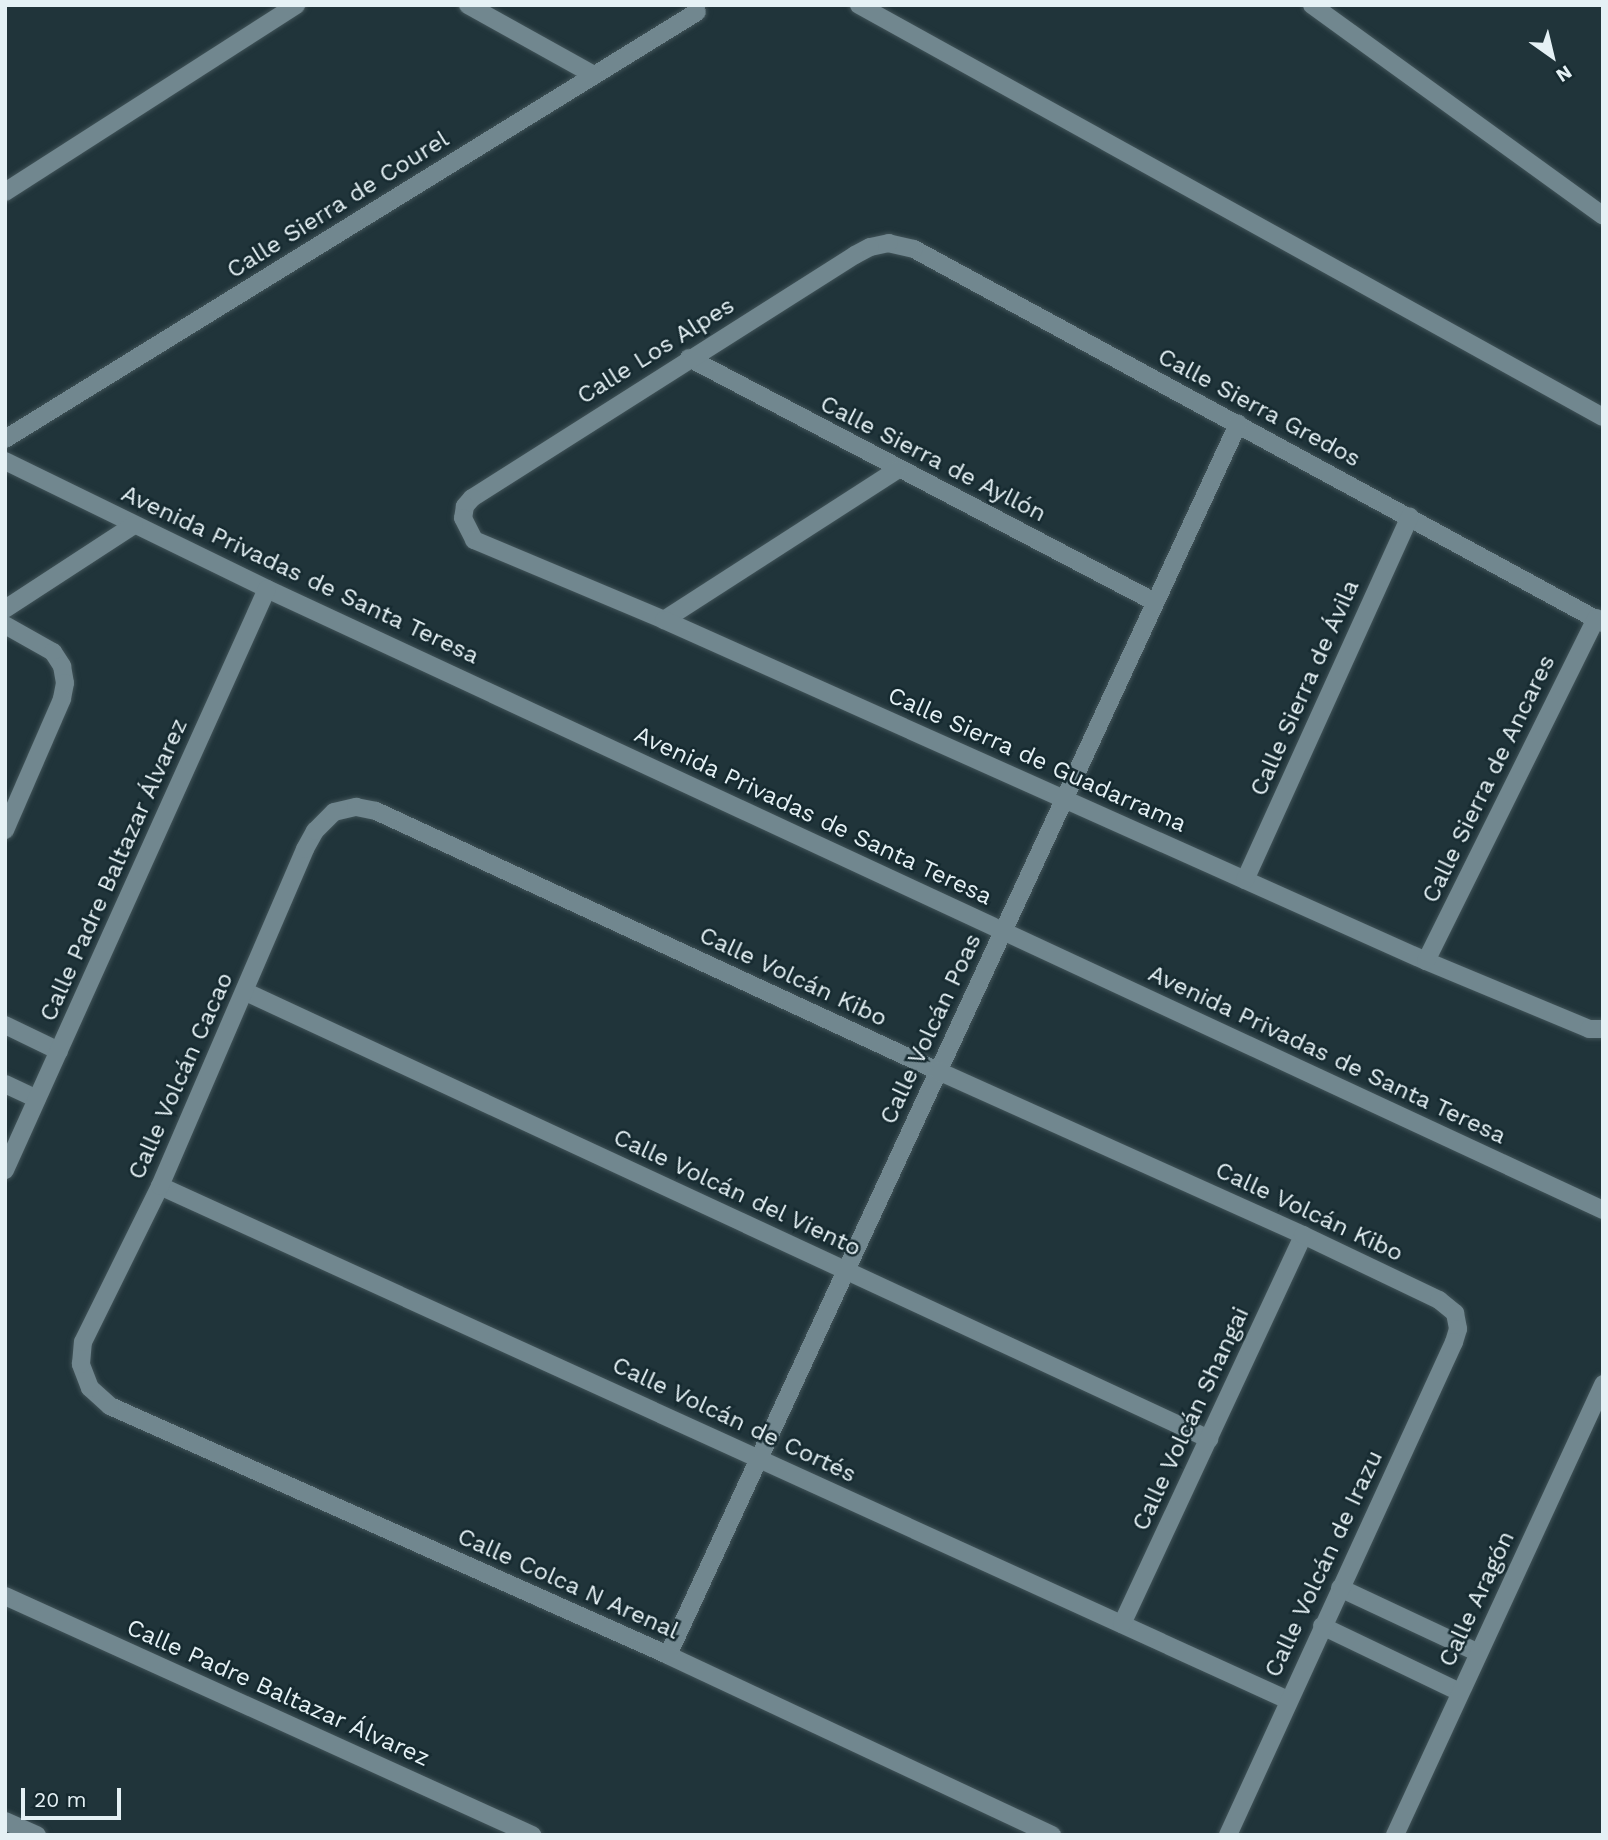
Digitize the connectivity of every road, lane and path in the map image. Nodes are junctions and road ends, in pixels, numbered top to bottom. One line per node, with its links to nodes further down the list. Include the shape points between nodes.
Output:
1 (296, 5): 7 (street)
2 (468, 5): 6 (street)
3 (859, 5): 11 (street)
4 (1312, 5): 8 (street)
5 (697, 12): 6 (street, Calle Sierra de Courel)
6 (594, 75): 13 (street, Calle Sierra de Courel)
7 (5, 192)
8 (1603, 216)
9 (889, 243): 10 (street, Calle Los Alpes, via 855,255); 12 (street, Calle Sierra Gredos, via 914,249)
10 (689, 358): 15 (street, Calle Sierra de Ayllón); 17 (street, Calle Los Alpes, via 472,498)
11 (1603, 417)
12 (1238, 424): 16 (street, Calle Sierra Gredos); 20 (street, Calle Volcán Poas)
13 (5, 439)
14 (5, 461): 18 (street, Avenida Privadas de Santa Teresa)
15 (897, 470): 20 (street, Calle Sierra de Ayllón); 22 (street)
16 (1410, 517): 23 (street, Calle Sierra Gredos); 28 (street, Calle Sierra de Ávila)
17 (463, 518): 22 (street, Calle Sierra de Guadarrama, via 474,540)
18 (134, 525): 19 (street, Avenida Privadas de Santa Teresa); 21 (street)
19 (267, 589): 29 (street, Avenida Privadas de Santa Teresa); 34 (street, Calle Padre Baltazar Álvarez)
20 (1154, 602): 25 (street, Calle Volcán Poas)
21 (5, 609)
22 (664, 620): 25 (street, Calle Sierra de Guadarrama)
23 (1600, 621): 30 (street, Calle Sierra de Ancares)
24 (5, 625): 27 (street, via 53,652 65,683)
25 (1064, 799): 28 (street, Calle Sierra de Guadarrama); 29 (street, Calle Volcán Poas)
26 (334, 811): 31 (street, Calle Volcán Cacao, via 305,849); 35 (street, Calle Volcán Kibo, via 356,807 376,811)
27 (5, 830)
28 (1245, 880): 30 (street, Calle Sierra de Guadarrama)
29 (1003, 931): 35 (street, Calle Volcán Poas); 40 (street, Avenida Privadas de Santa Teresa)
30 (1426, 961): 33 (street, Calle Sierra de Guadarrama, via 1589,1030)
31 (246, 992): 39 (street, Calle Volcán Cacao); 42 (street, Calle Volcán del Viento)
32 (5, 1025): 34 (street)
33 (1603, 1029)
34 (59, 1051): 37 (street, Calle Padre Baltazar Álvarez)
35 (938, 1071): 41 (street, Calle Volcán Kibo); 42 (street, Calle Volcán Poas)
36 (5, 1084): 37 (street)
37 (37, 1100): 38 (street, Calle Padre Baltazar Álvarez)
38 (5, 1170)
39 (160, 1186): 44 (street, Calle Volcán Cacao, via 83,1342); 47 (street, Calle Volcán de Cortés)
40 (1603, 1210)
41 (1303, 1235): 43 (street, Calle Volcán Kibo, via 1439,1300); 46 (street, Calle Volcán Shangai)
42 (846, 1270): 46 (street, Calle Volcán del Viento); 47 (street, Calle Volcán Poas)
43 (1455, 1313): 48 (street, Calle Volcán de Irazu, via 1458,1329 1454,1342)
44 (81, 1364): 53 (street, Calle Colca N Arenal, via 90,1388 110,1406)
45 (1603, 1384): 52 (street, Calle Aragón)
46 (1209, 1439): 50 (street, Calle Volcán Shangai)
47 (759, 1459): 50 (street, Calle Volcán de Cortés); 53 (street, Calle Volcán Poas)
48 (1340, 1588): 51 (street, Calle Volcán de Irazu); 52 (street)
49 (5, 1597): 58 (street, Calle Padre Baltazar Álvarez)
50 (1122, 1624): 55 (street, Calle Volcán de Cortés)
51 (1322, 1626): 54 (street); 55 (street, Calle Volcán de Irazu)
52 (1479, 1653): 54 (street, Calle Aragón)
53 (668, 1655): 59 (street, Calle Colca N Arenal)
54 (1460, 1692): 61 (street, Calle Aragón)
55 (1288, 1700): 60 (street, Calle Volcán de Irazu)
56 (5, 1821): 57 (street)
57 (37, 1835)
58 (531, 1835)
59 (1052, 1835)
60 (1228, 1835)
61 (1395, 1835)

